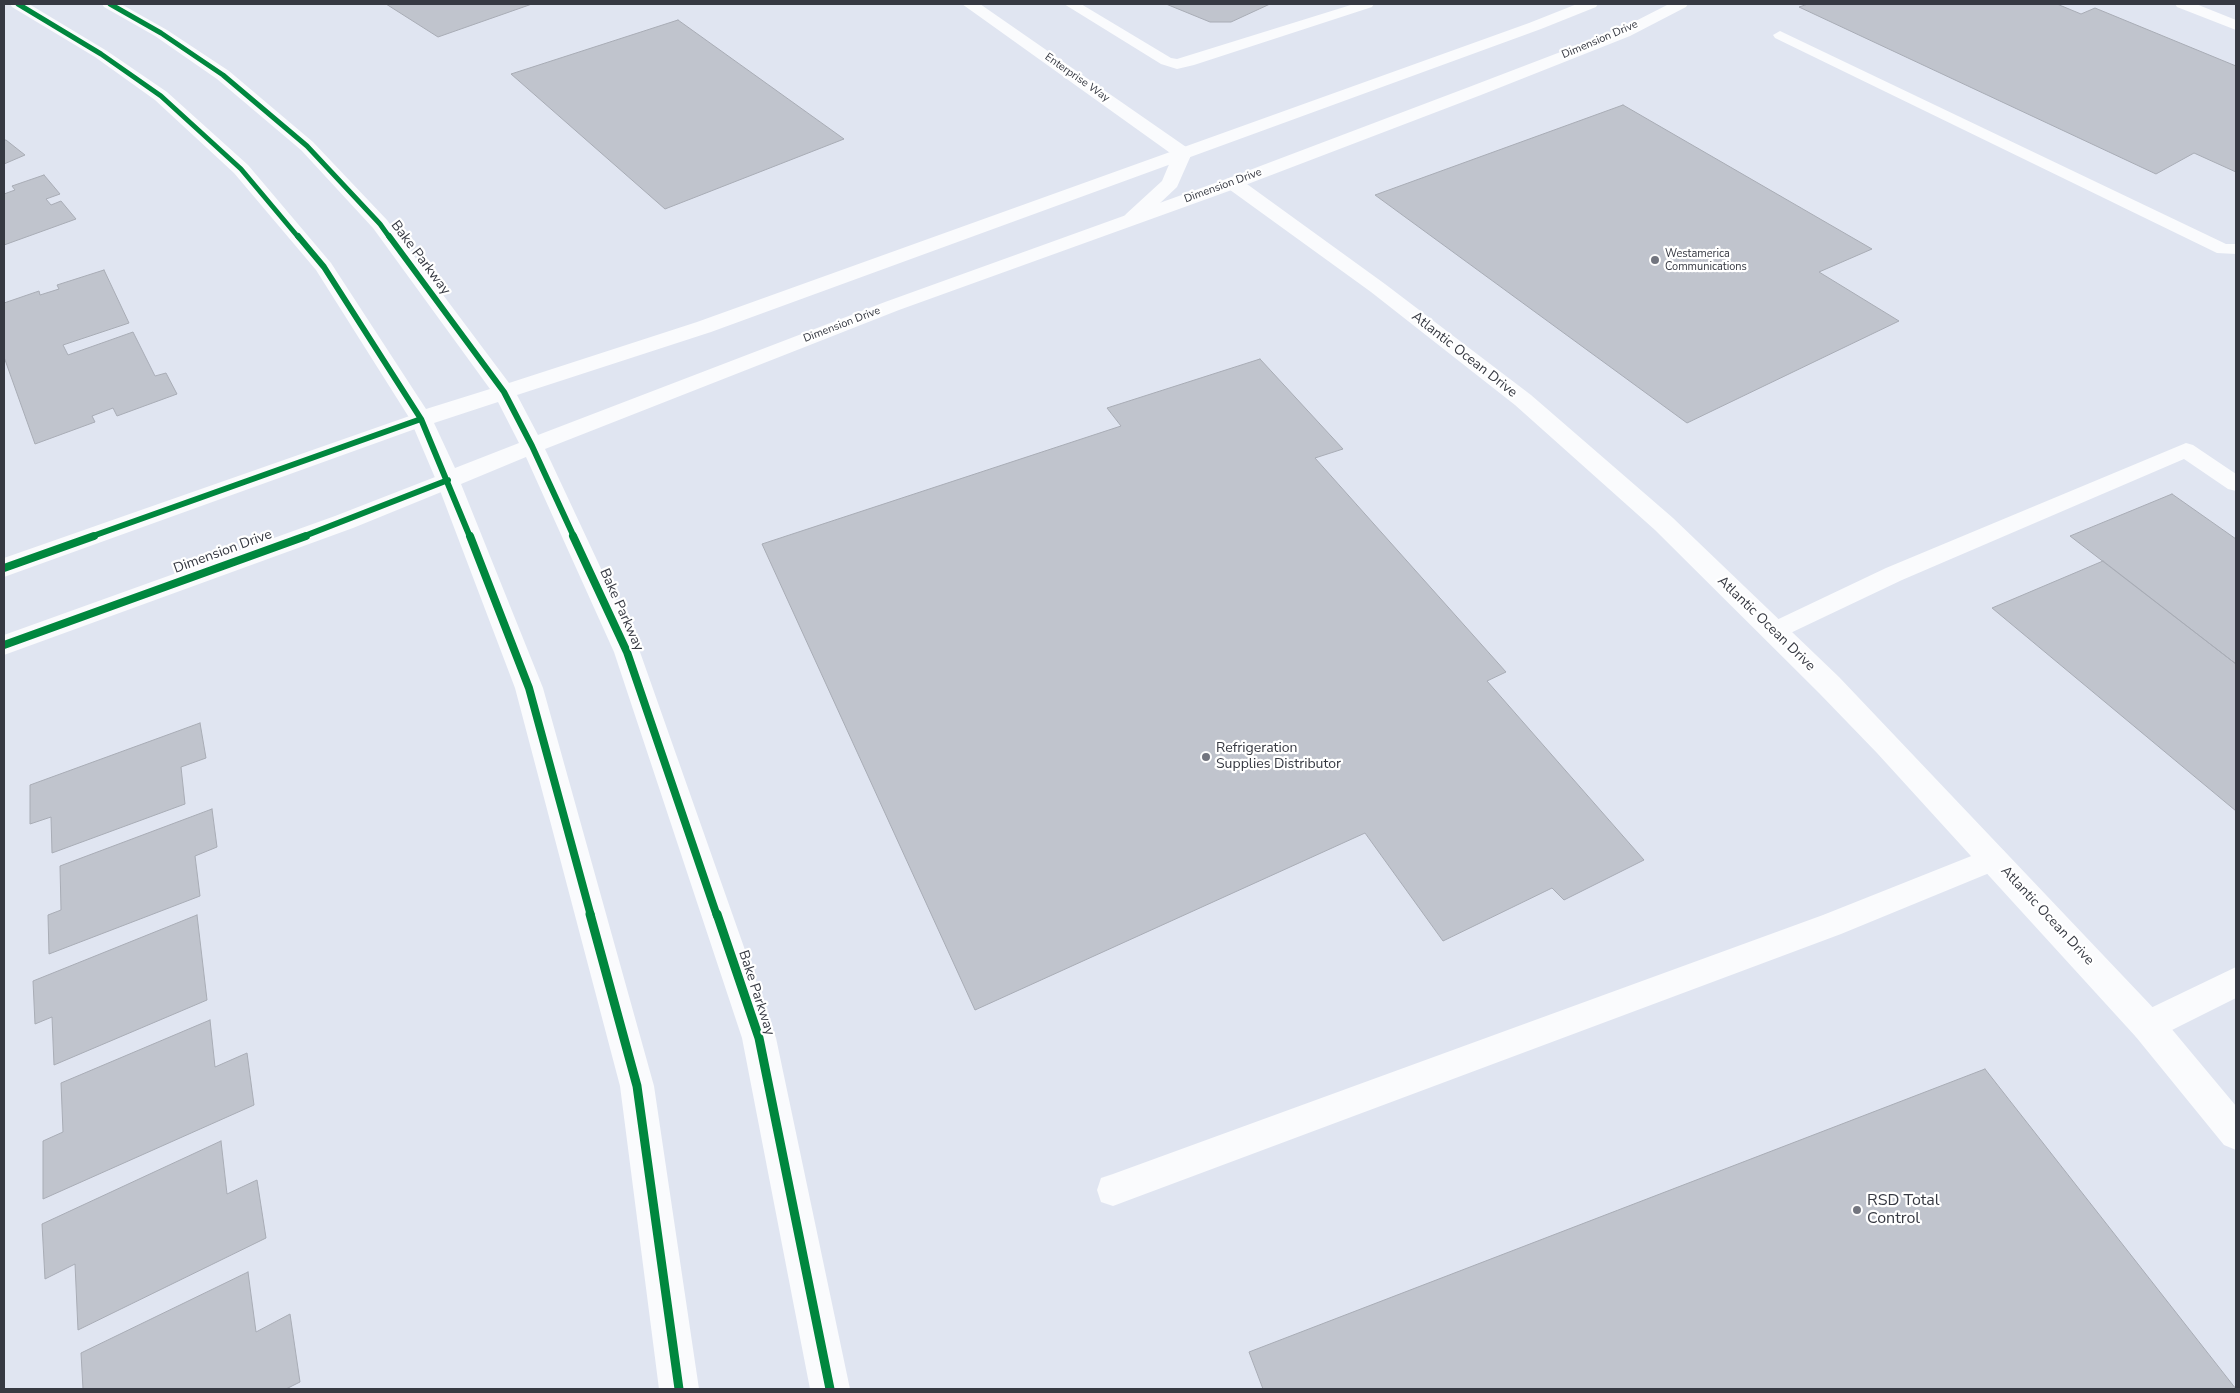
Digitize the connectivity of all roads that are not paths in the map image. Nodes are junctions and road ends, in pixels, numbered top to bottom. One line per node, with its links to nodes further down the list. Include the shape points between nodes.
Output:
1 (18, 4): 16 (main road, via 101,54 161,96 241,169 324,267)
2 (110, 4): 15 (main road, Bake Parkway, via 223,75 307,146 380,224)
3 (970, 4): 11 (main road, Enterprise Way)
4 (1071, 4): 5 (lane, via 1166,61 1177,64)
5 (1367, 4)
6 (1590, 4): 11 (main road)
7 (1680, 4): 12 (main road, Dimension Drive, via 1624,33)
8 (2183, 4): 9 (main road)
9 (2236, 24)
10 (1780, 35): 14 (lane, via 2223,250)
11 (1183, 153): 13 (main road, via 1170,183); 15 (main road, via 704,327)
12 (1233, 183): 13 (main road, Dimension Drive); 21 (main road, Atlantic Ocean Drive, via 1378,288 1523,400 1664,524)
13 (1133, 218): 17 (main road, Dimension Drive, via 918,296)
14 (2236, 249)
15 (504, 392): 16 (main road); 17 (main road, Bake Parkway)
16 (421, 419): 18 (main road); 20 (main road)
17 (532, 446): 18 (main road, Dimension Drive); 29 (main road, Bake Parkway, via 627,652 759,1038)
18 (448, 480): 22 (main road, Dimension Drive, via 344,522); 28 (main road, via 529,688 637,1086)
19 (2236, 484): 21 (lane, via 2186,450 1894,574)
20 (4, 568)
21 (1774, 631): 23 (main road, Atlantic Ocean Drive)
22 (4, 645)
23 (1994, 859): 25 (main road, Atlantic Ocean Drive); 27 (lane, via 1831,925)
24 (2236, 982): 25 (main road)
25 (2148, 1026): 26 (main road, Atlantic Ocean Drive)
26 (2236, 1133)
27 (1113, 1190)
28 (679, 1389)
29 (830, 1389)

